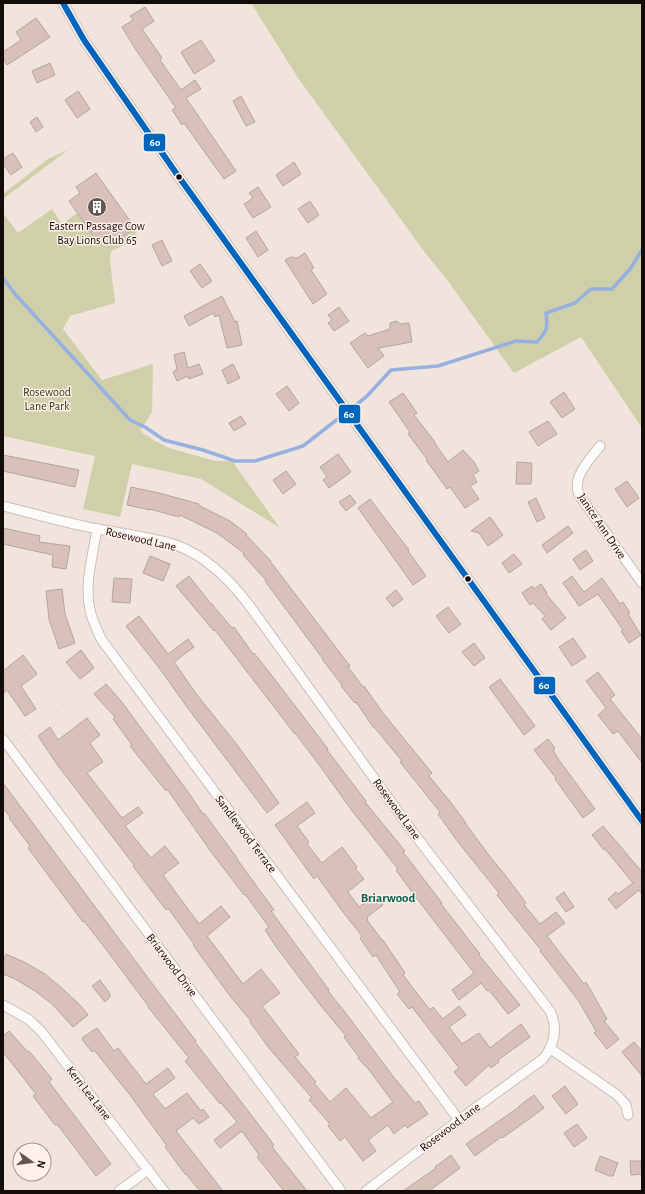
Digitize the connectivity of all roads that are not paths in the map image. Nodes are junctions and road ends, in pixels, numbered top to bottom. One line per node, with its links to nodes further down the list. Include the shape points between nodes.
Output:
1 (63, 3): 7 (street, via 84,40 176,173)
2 (600, 446): 5 (street, Janice Ann Drive, via 580,474 577,489)
3 (3, 506): 4 (street, Rosewood Lane)
4 (97, 529): 9 (street, Rosewood Lane, via 177,545 216,569 242,596 415,835 550,1011 555,1026); 11 (street, Sandlewood Terrace, via 88,596 93,620 101,639)
5 (642, 583)
6 (6, 742): 15 (street, Briarwood Drive)
7 (642, 821)
8 (3, 1005): 12 (street, Kerri Lea Lane, via 28,1019 41,1031)
9 (551, 1049): 10 (street, via 617,1094 626,1104); 11 (street, Rosewood Lane, via 543,1059)
10 (628, 1115)
11 (459, 1120): 16 (street, Rosewood Lane)
12 (148, 1170): 13 (street); 14 (street, Kerri Lea Lane)
13 (119, 1191)
14 (164, 1191)
15 (341, 1191)
16 (366, 1191)

